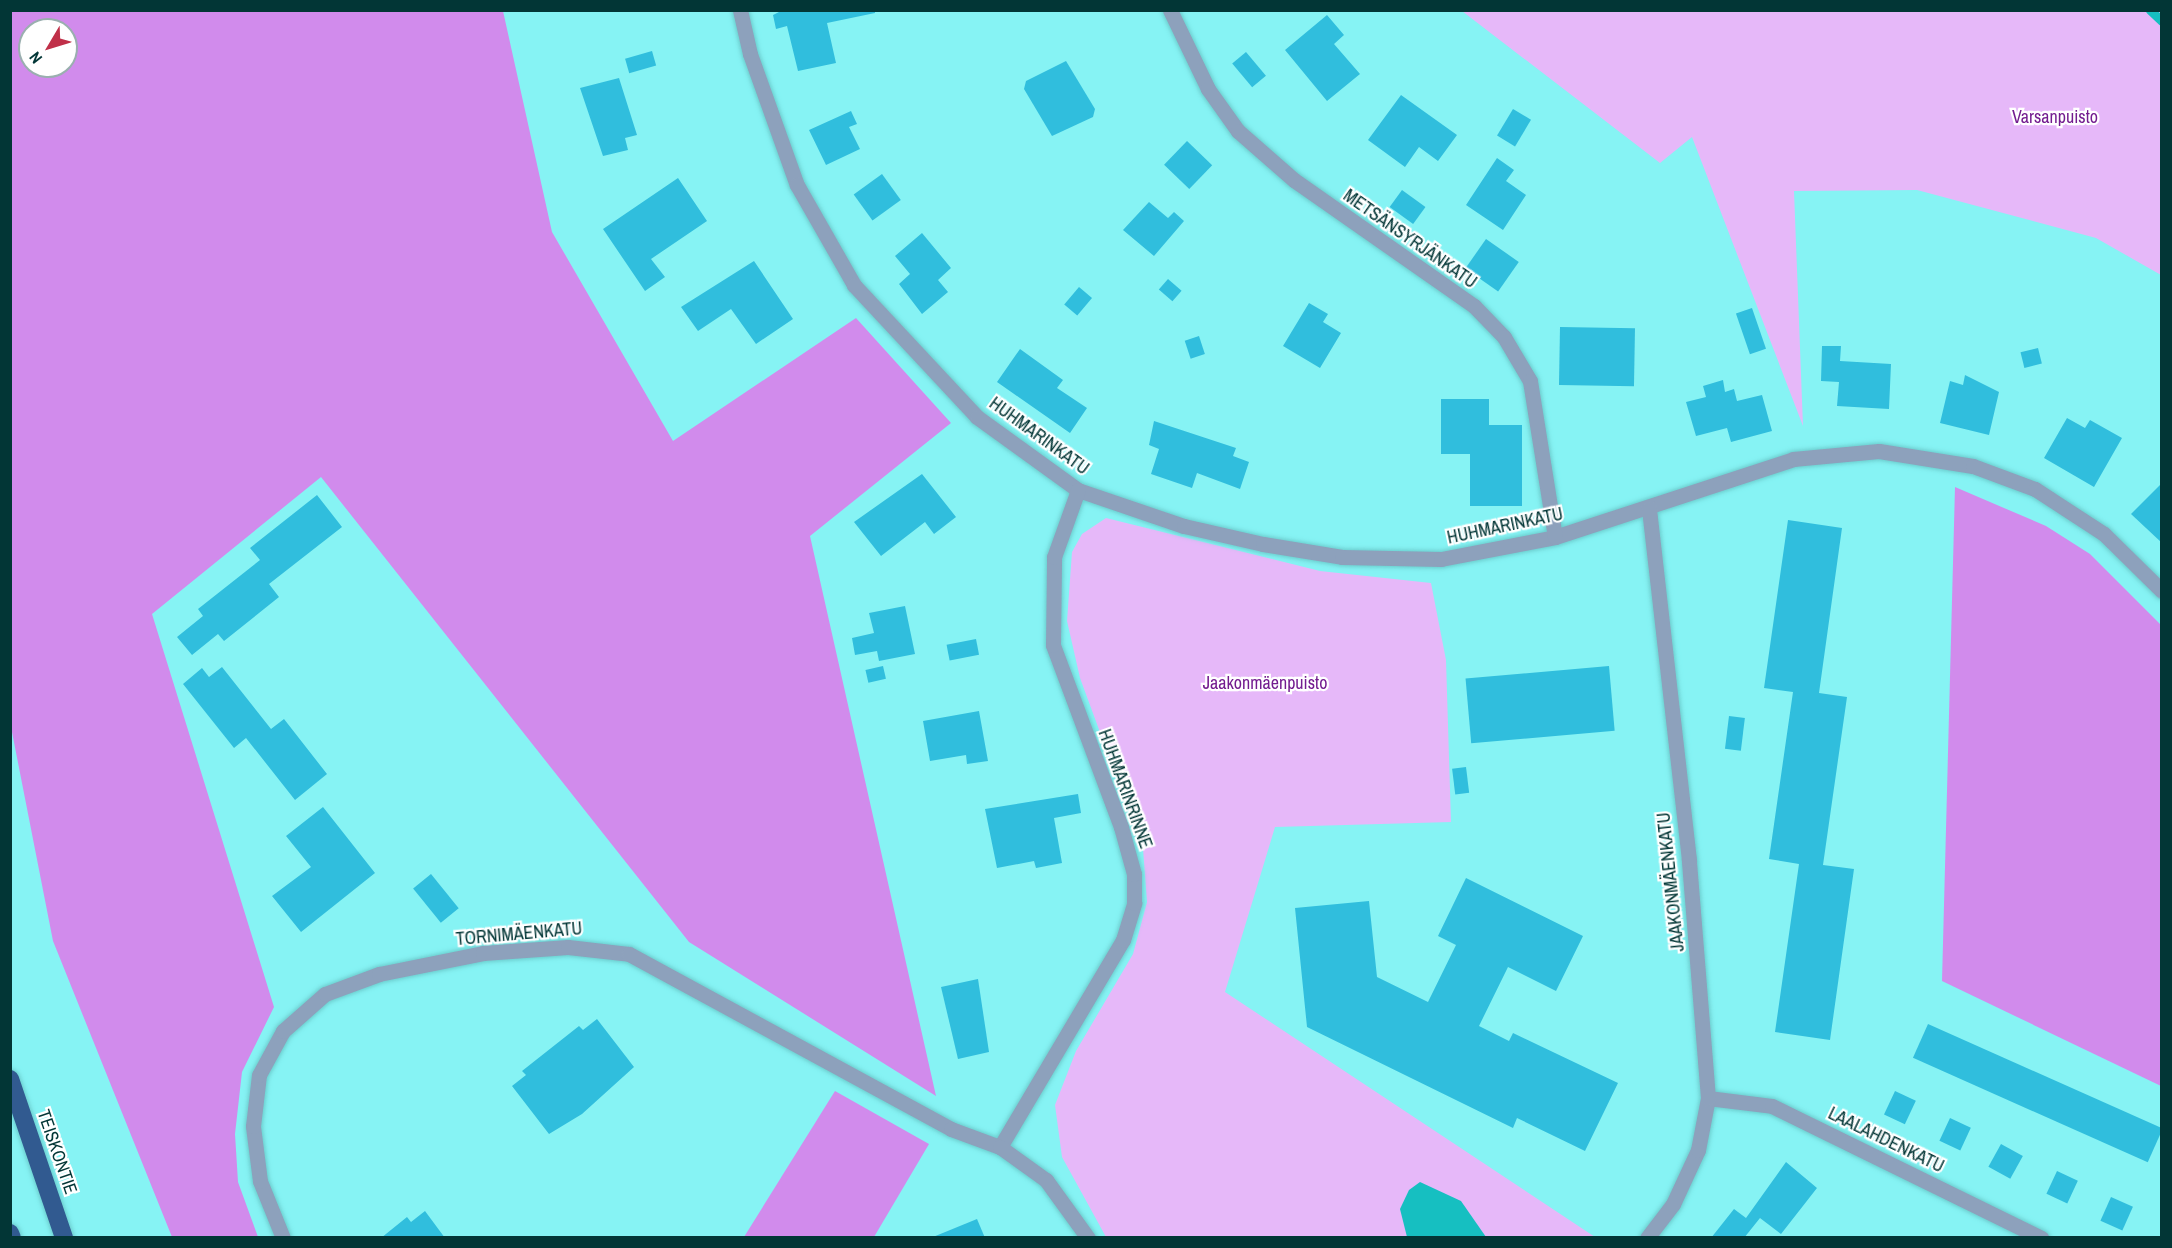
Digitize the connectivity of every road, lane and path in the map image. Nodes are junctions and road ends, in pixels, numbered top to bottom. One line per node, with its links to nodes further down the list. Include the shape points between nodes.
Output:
1 (740, 10): 3 (street, HUHMARINKATU, via 750,54 797,185 854,285 977,417)
2 (1170, 10): 5 (street, METSÄNSYRJÄNKATU, via 1208,89 1238,132 1294,180 1474,306 1504,337 1530,381)
3 (1078, 490): 5 (street, HUHMARINKATU, via 1185,526 1342,557 1441,559); 9 (street, HUHMARINRINNE, via 1054,557 1053,645 1121,827 1134,874 1134,903 1123,940)
4 (1649, 508): 5 (street, HUHMARINKATU); 6 (street, HUHMARINKATU, via 1793,459 1849,451 1914,455 2001,475 2065,505 2126,551); 8 (street, JAAKONMÄENKATU, via 1689,860)
5 (1555, 537)
6 (2162, 591)
7 (10, 1079): 12 (highway, TEISKONTIE)
8 (1708, 1098): 15 (street, JAAKONMÄENKATU, via 1698,1150 1673,1204); 16 (street, LAALAHDENKATU, via 1772,1106)
9 (1000, 1147): 13 (street, TORNIMÄENKATU, via 951,1129 628,954 568,947 483,953 409,966 325,994 268,1052 259,1075 254,1149 260,1181); 14 (street, TORNIMÄENKATU, via 1046,1180)
10 (10, 1233): 11 (highway)
11 (12, 1238)
12 (64, 1238)
13 (283, 1238)
14 (1088, 1238)
15 (1647, 1238)
16 (2041, 1238)

